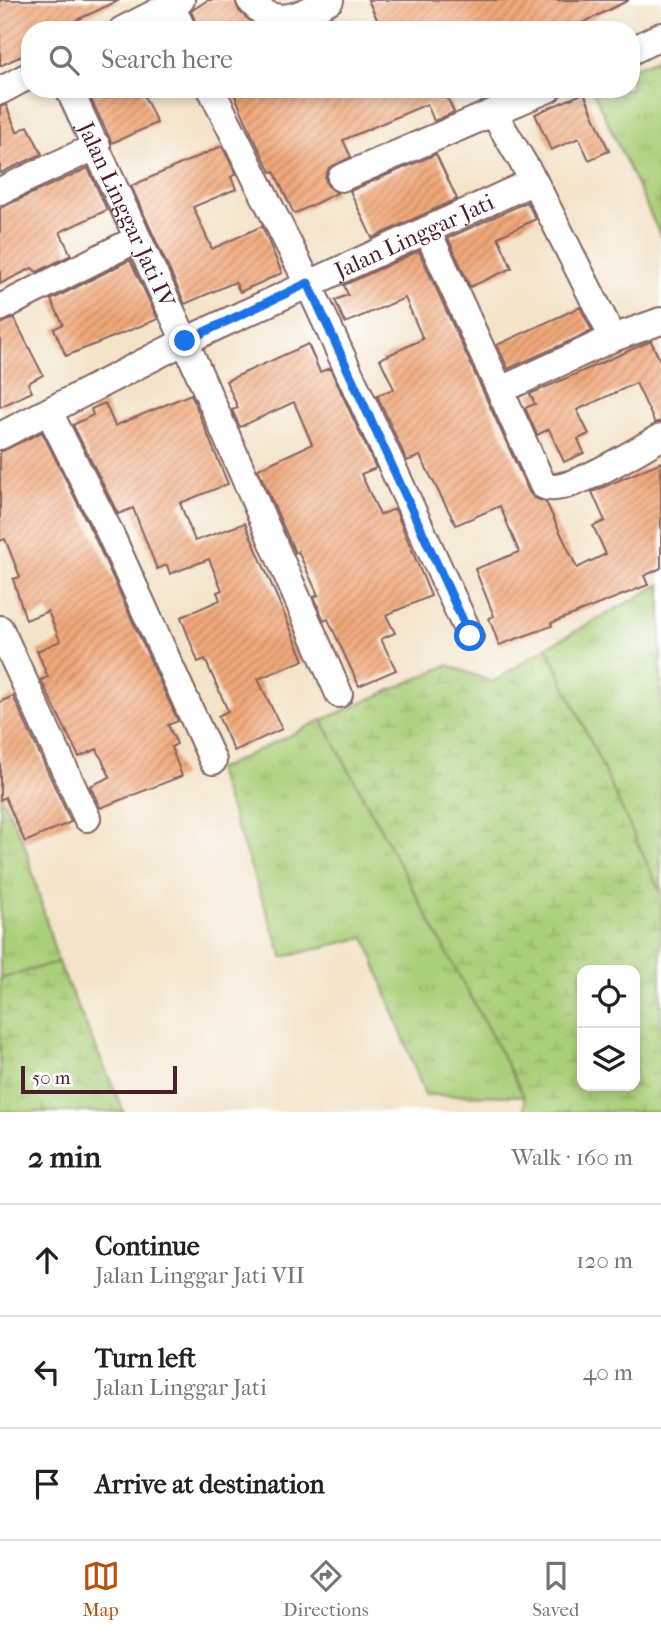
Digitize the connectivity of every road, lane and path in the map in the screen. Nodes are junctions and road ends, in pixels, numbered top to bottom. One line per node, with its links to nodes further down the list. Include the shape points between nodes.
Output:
1 (250, 0): 2 (street, via 264,15 283,19)
2 (330, 0)
3 (176, 3): 4 (street); 5 (street)
4 (140, 21)
5 (181, 21)
6 (661, 36): 7 (street)
7 (640, 46)
8 (21, 80): 9 (street)
9 (0, 91)
10 (73, 98): 14 (street, Jalan Linggar Jati IV)
11 (216, 98): 20 (street)
12 (529, 98): 13 (street)
13 (494, 114): 15 (street); 16 (street)
14 (97, 146): 17 (street); 19 (street, Jalan Linggar Jati IV)
15 (341, 178)
16 (534, 181): 18 (street, Jalan Linggar Jati); 23 (street)
17 (0, 191)
18 (427, 230): 20 (street, Jalan Linggar Jati); 25 (street)
19 (137, 239): 21 (street); 24 (street, Jalan Linggar Jati IV)
20 (308, 283): 24 (street, Jalan Linggar Jati); 30 (street)
21 (0, 308)
22 (661, 321): 23 (street)
23 (612, 338): 25 (street)
24 (185, 341): 26 (street, Jalan Linggar Jati); 31 (street, Jalan Linggar Jati IV)
25 (501, 390): 28 (street, via 541,483 548,488 569,485)
26 (50, 412): 27 (street, Jalan Linggar Jati); 32 (street)
27 (0, 436)
28 (661, 437)
29 (0, 629): 33 (street)
30 (470, 636)
31 (339, 694)
32 (213, 761)
33 (87, 818)

